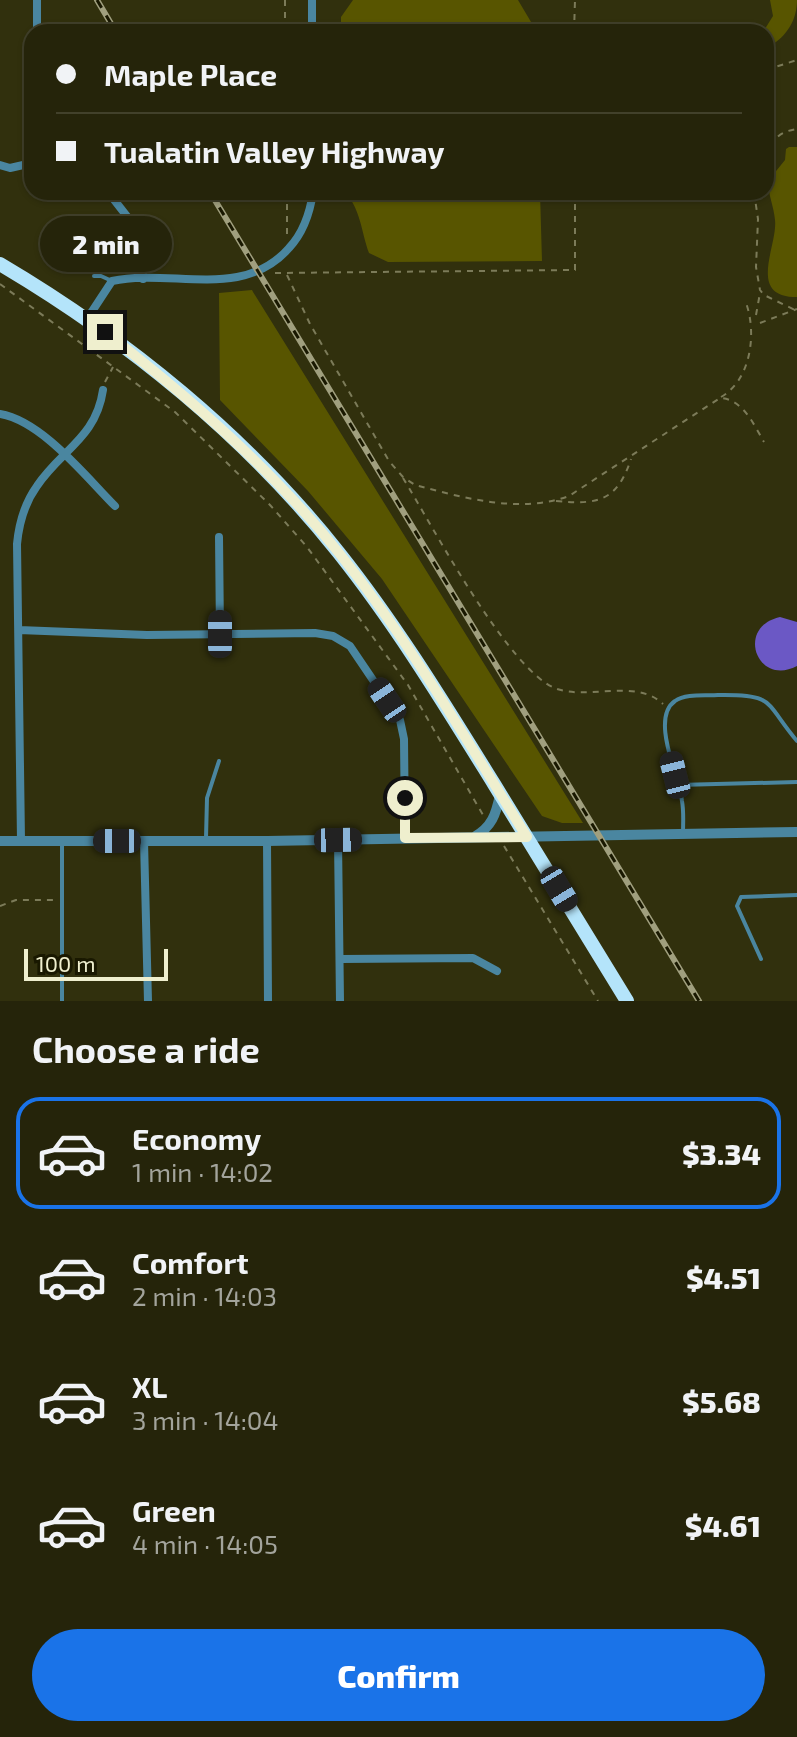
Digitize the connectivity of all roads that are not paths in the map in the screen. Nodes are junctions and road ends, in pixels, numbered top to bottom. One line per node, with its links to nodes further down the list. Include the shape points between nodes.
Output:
1 (37, 0): 3 (street)
2 (312, 0): 4 (street)
3 (37, 24)
4 (312, 24)
5 (0, 165): 6 (street)
6 (24, 165)
7 (114, 200): 11 (street, via 140,233)
8 (312, 200): 11 (street, via 300,233 266,268 227,279)
9 (0, 264): 13 (highway)
10 (94, 276): 12 (lane)
11 (143, 279): 12 (street)
12 (112, 281): 13 (street)
13 (87, 319): 25 (highway, via 198,407 330,542 412,653)
14 (103, 390): 16 (street, via 92,425)
15 (0, 414): 16 (street, via 24,422)
16 (64, 456): 17 (street); 19 (street, via 37,484 19,521)
17 (115, 506)
18 (219, 537): 20 (street)
19 (19, 630): 20 (street); 33 (street)
20 (220, 634): 29 (street, via 315,633 350,646 403,729)
21 (797, 741): 24 (lane, via 766,700 750,694 685,696 665,715)
22 (219, 761): 36 (lane, via 207,798)
23 (797, 782): 24 (lane)
24 (678, 785): 27 (lane)
25 (500, 795): 28 (highway); 30 (street, via 489,826)
26 (797, 832): 27 (street)
27 (683, 833): 28 (street)
28 (527, 837): 30 (street); 46 (highway)
29 (405, 838): 30 (street); 31 (street)
30 (472, 838)
31 (338, 840): 37 (street); 39 (street)
32 (0, 841): 33 (street)
33 (21, 841): 34 (street)
34 (62, 841): 35 (street); 42 (lane)
35 (144, 841): 36 (street); 43 (street)
36 (206, 841): 37 (street)
37 (267, 841): 44 (street)
38 (797, 895): 40 (lane, via 741,897 737,906)
39 (341, 959): 41 (street, via 473,958); 45 (street)
40 (761, 959)
41 (497, 971)
42 (62, 1001)
43 (148, 1001)
44 (268, 1001)
45 (340, 1001)
46 (627, 1001)

